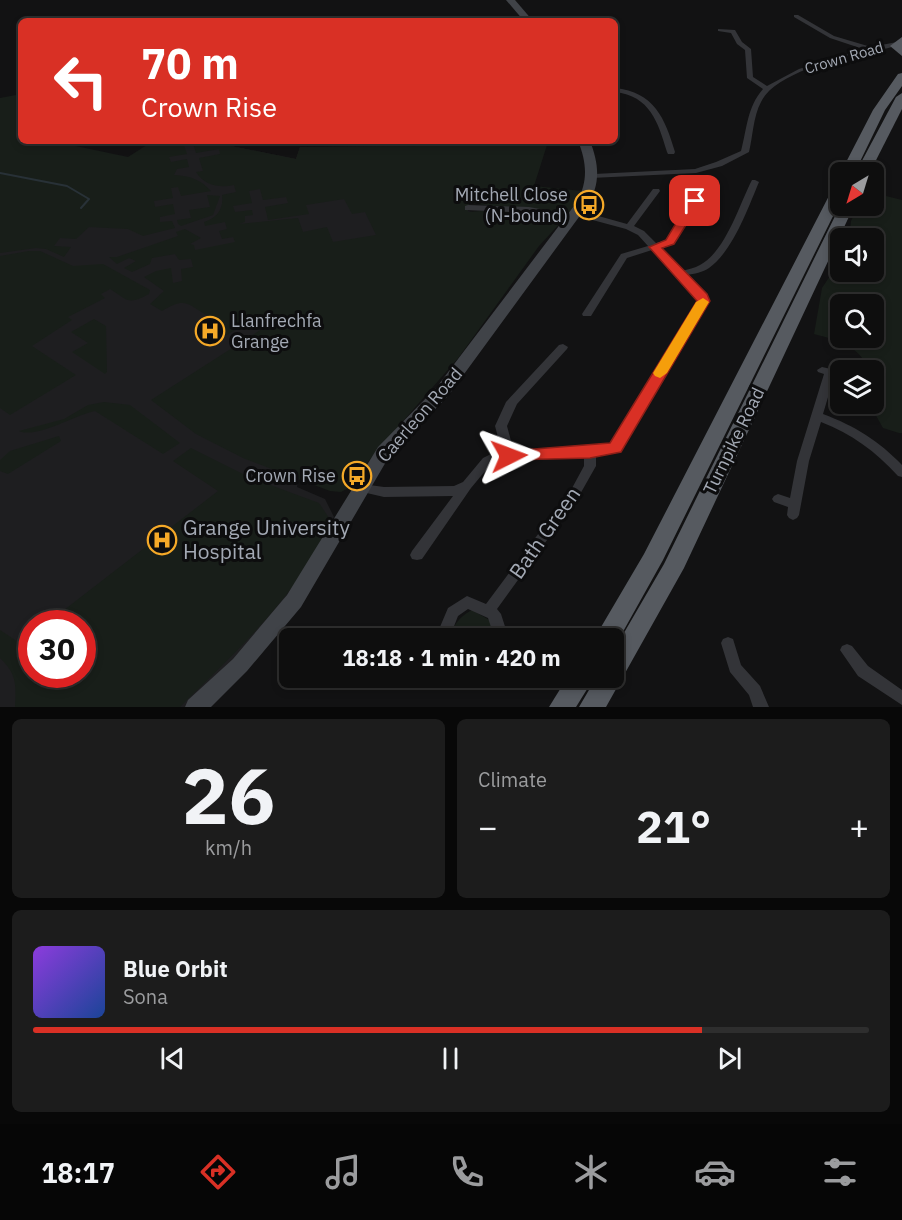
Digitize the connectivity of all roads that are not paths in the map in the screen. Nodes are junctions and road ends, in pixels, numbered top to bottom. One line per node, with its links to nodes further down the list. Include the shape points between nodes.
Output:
1 (510, 0): 2 (main road)
2 (526, 18)
3 (810, 19): 6 (street, via 799,18 832,37)
4 (720, 30): 8 (street, via 733,31 748,50 750,78)
5 (900, 46): 6 (street, Crown Road)
6 (872, 48): 8 (street, Crown Road, via 801,69)
7 (902, 76): 13 (highway, via 879,110)
8 (767, 89): 15 (street, via 758,99 745,152 696,171)
9 (618, 90): 11 (street, via 641,96 656,115 670,148)
10 (902, 97): 14 (highway)
11 (657, 143)
12 (585, 144): 15 (main road)
13 (853, 162)
14 (868, 162)
15 (594, 176): 21 (main road, Caerleon Road, via 590,192)
16 (755, 182): 25 (street, via 744,210 713,258 706,266)
17 (656, 191): 23 (street)
18 (695, 201): 24 (street, via 670,242)
19 (468, 208): 21 (street)
20 (830, 208): 40 (highway, Turnpike Road, via 652,560)
21 (575, 216): 23 (street); 33 (main road, Caerleon Road, via 442,392 384,451)
22 (842, 216): 43 (highway, Turnpike Road, via 673,568)
23 (629, 227): 24 (street)
24 (654, 247): 25 (street); 26 (street, via 624,256)
25 (680, 274): 30 (street, via 703,301 615,448)
26 (587, 314)
27 (563, 347): 31 (street, via 512,402 501,426)
28 (830, 376): 29 (street)
29 (817, 416): 32 (street, via 870,440); 35 (street, via 794,509)
30 (590, 452): 31 (street); 37 (street, Bath Green, via 590,466 575,493)
31 (509, 456): 34 (street, via 486,460)
32 (902, 473)
33 (362, 488): 34 (street, via 384,492); 47 (main road, Caerleon Road, via 294,601)
34 (465, 488): 36 (street)
35 (778, 499)
36 (417, 555)
37 (489, 610): 38 (street, via 467,602 453,612); 39 (street)
38 (446, 628)
39 (498, 628)
40 (612, 628)
41 (728, 643): 50 (street, via 735,668 755,691)
42 (847, 650): 46 (street, via 863,671)
43 (624, 654)
44 (574, 688): 48 (highway)
45 (604, 688): 49 (highway)
46 (902, 698)
47 (201, 706)
48 (562, 707)
49 (592, 707)
50 (761, 707)

